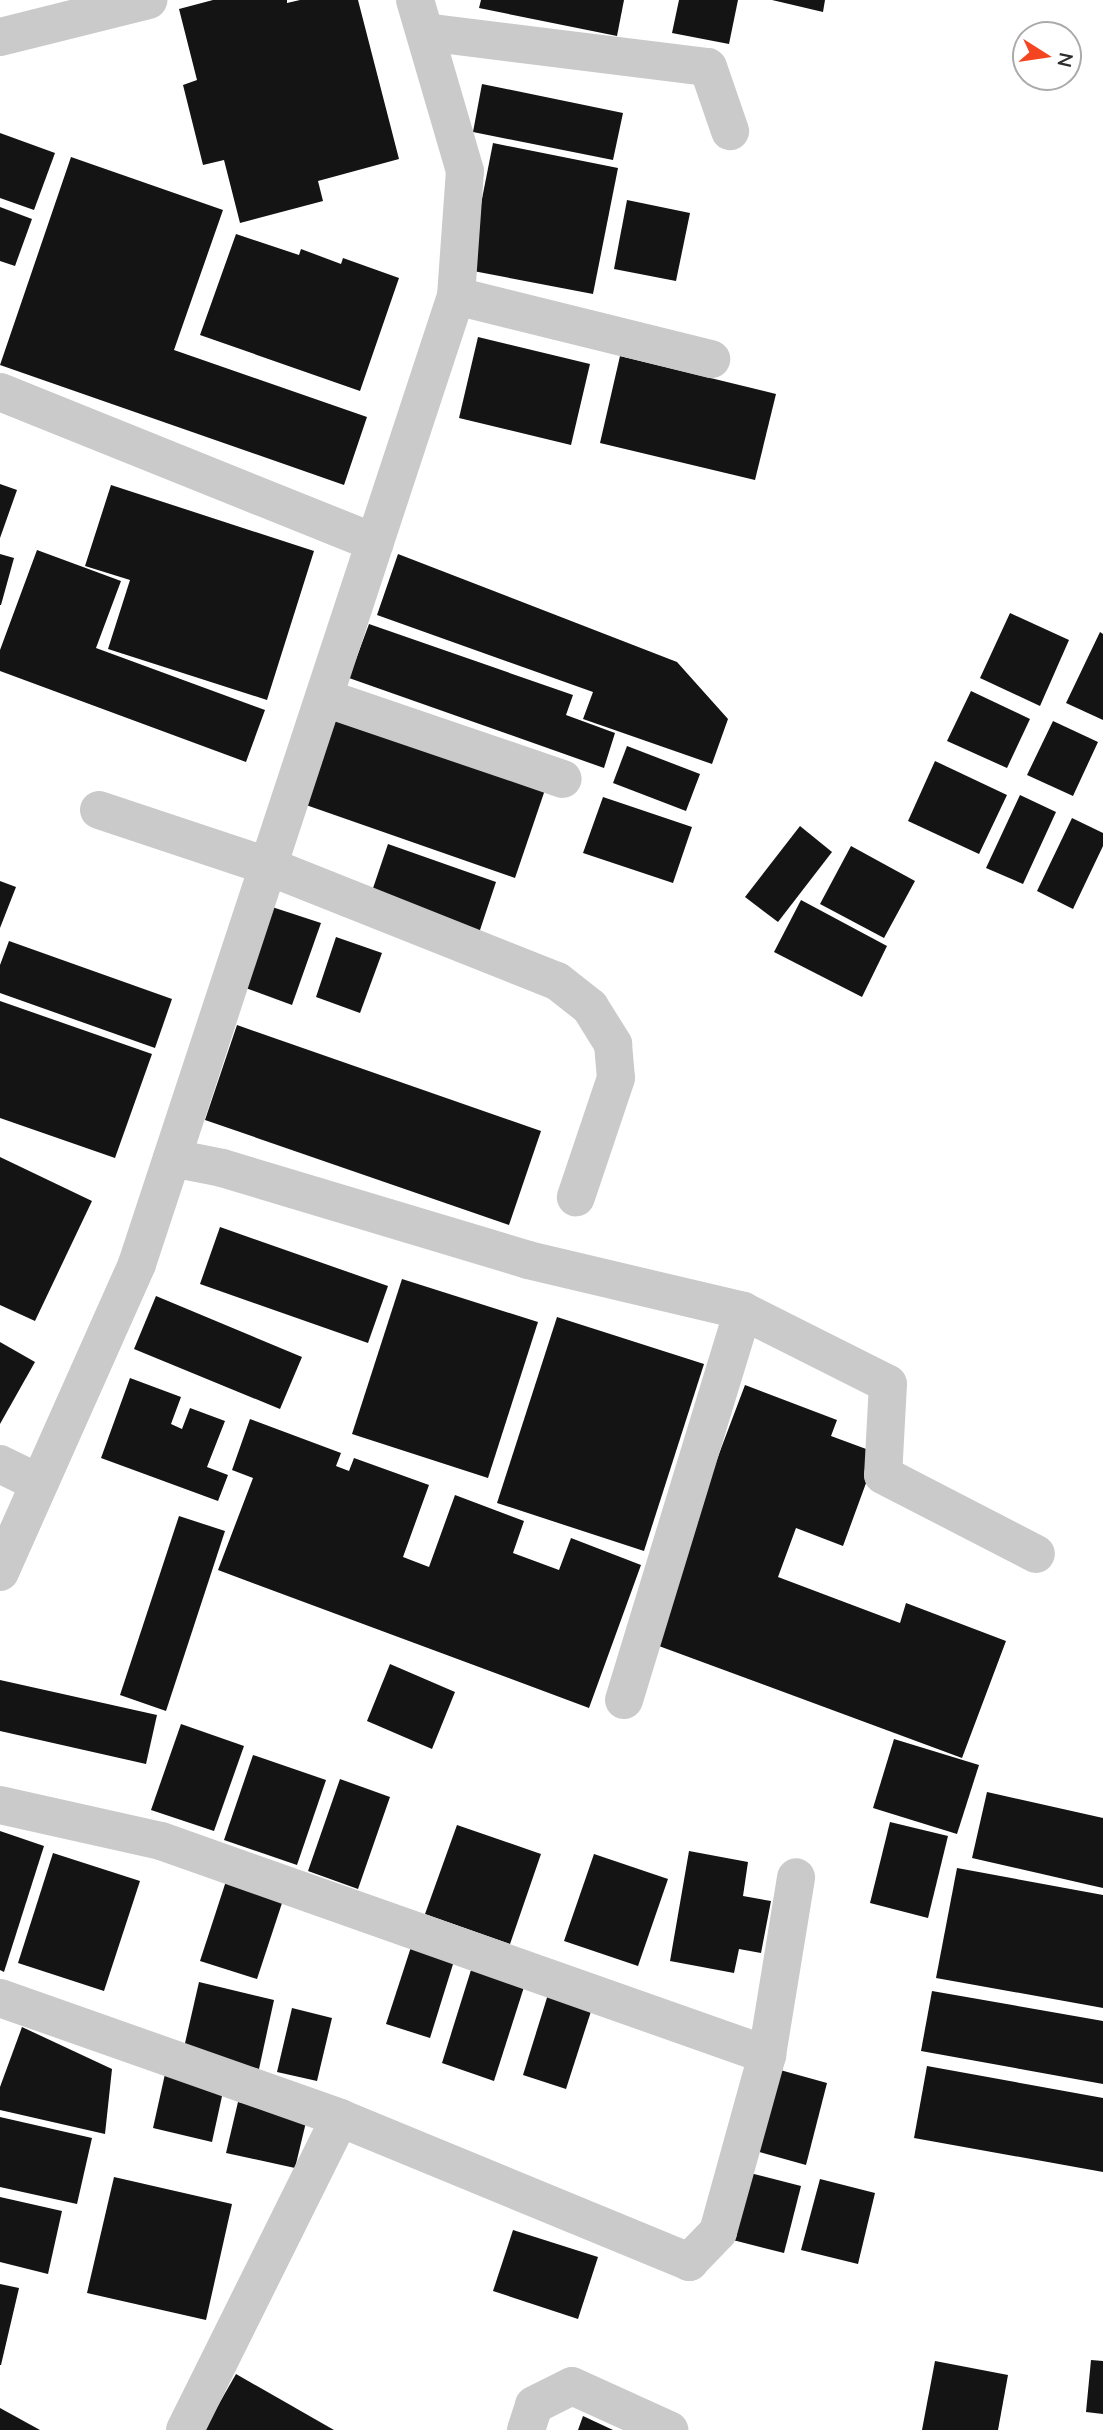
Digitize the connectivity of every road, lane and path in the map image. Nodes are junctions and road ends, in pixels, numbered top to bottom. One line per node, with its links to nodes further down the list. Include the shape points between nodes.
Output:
1 (148, 0): 3 (street)
2 (420, 16): 4 (street, via 708,67); 5 (street, via 465,172)
3 (0, 37)
4 (730, 131)
5 (456, 296): 6 (street); 8 (street)
6 (711, 359)
7 (0, 392): 8 (street)
8 (375, 543): 9 (street)
9 (325, 698): 10 (street); 12 (street)
10 (563, 779)
11 (99, 810): 12 (street)
12 (270, 867): 13 (street); 14 (street, via 557,981 590,1007 613,1044 615,1077)
13 (172, 1158): 15 (street, via 222,1168 528,1260); 17 (street, via 137,1264)
14 (576, 1197)
15 (743, 1311): 18 (street, via 888,1384 883,1475); 20 (street)
16 (0, 1464): 17 (street)
17 (39, 1483): 19 (street)
18 (1036, 1554)
19 (0, 1572)
20 (624, 1700)
21 (0, 1805): 24 (street, via 161,1841)
22 (796, 1877): 24 (street)
23 (0, 1998): 25 (street)
24 (767, 2055): 25 (street, via 718,2232 690,2262)
25 (340, 2118): 26 (street)
26 (186, 2430)
27 (526, 2430): 28 (street, via 534,2405 572,2386)
28 (669, 2430)

